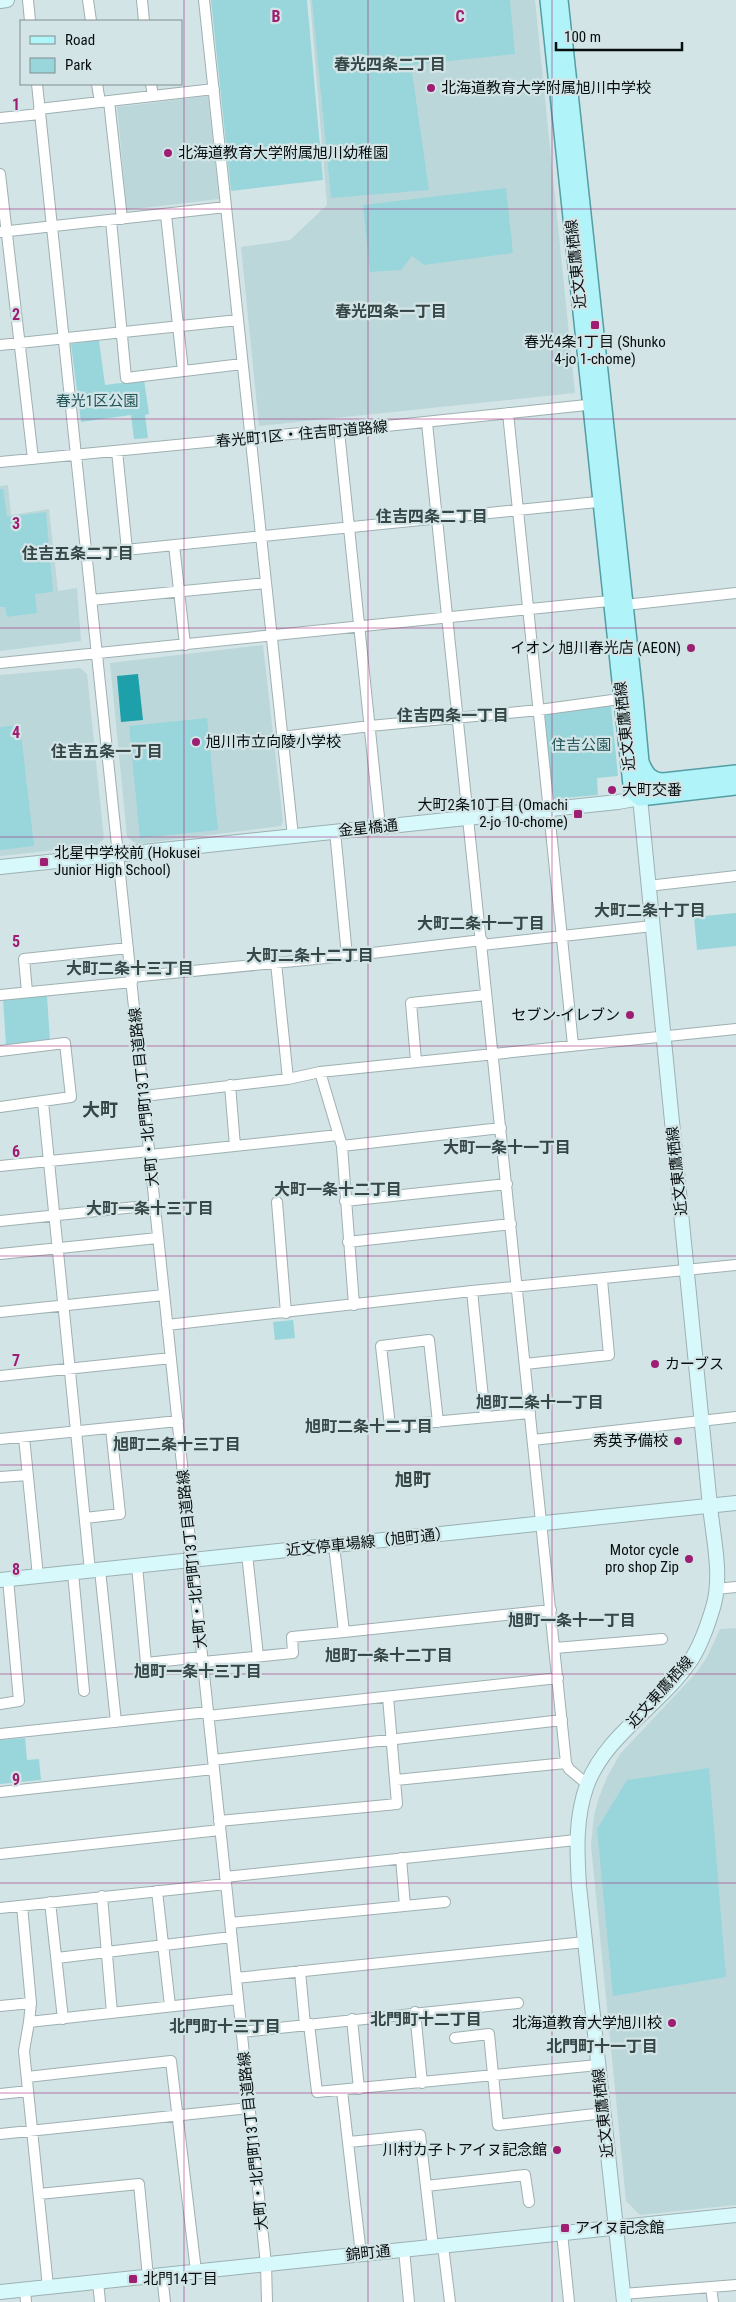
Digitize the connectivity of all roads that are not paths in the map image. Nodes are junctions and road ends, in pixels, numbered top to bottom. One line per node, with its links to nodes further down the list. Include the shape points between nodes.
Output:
1 (8, 0): 8 (street)
2 (28, 0): 9 (street)
3 (88, 0): 10 (street)
4 (142, 0): 11 (street)
5 (204, 0): 15 (street)
6 (548, 0): 35 (main road, 近文東鷹栖線)
7 (560, 0): 35 (main road, 近文東鷹栖線)
8 (0, 1)
9 (30, 20)
10 (91, 20)
11 (144, 20)
12 (37, 85): 18 (street, 大町・北門町13丁目道路線)
13 (98, 85): 17 (street)
14 (151, 85): 16 (street)
15 (214, 89): 16 (street); 21 (street)
16 (153, 96): 17 (street)
17 (104, 102): 18 (street); 23 (street)
18 (40, 112): 19 (street); 25 (street, 大町・北門町13丁目道路線)
19 (0, 118)
20 (0, 174): 26 (street)
21 (226, 207): 22 (street); 27 (street)
22 (166, 214): 23 (street); 28 (street)
23 (122, 219): 24 (street)
24 (110, 220): 25 (street); 29 (street)
25 (52, 227): 26 (street); 30 (street, 大町・北門町13丁目道路線)
26 (4, 232): 31 (street)
27 (238, 320): 28 (street); 33 (street)
28 (178, 326): 29 (street); 34 (street)
29 (122, 332): 30 (street); 34 (street, via 126,378)
30 (64, 339): 31 (street); 41 (street, 大町・北門町13丁目道路線)
31 (20, 343): 32 (street); 42 (street)
32 (0, 345)
33 (242, 364): 34 (street); 39 (street)
34 (183, 371)
35 (597, 404): 36 (street, 春光町1区・住吉町道路線); 44 (main road, 近文東鷹栖線)
36 (508, 413): 37 (street, 春光町1区・住吉町道路線); 45 (street)
37 (427, 423): 38 (street, 春光町1区・住吉町道路線); 46 (street)
38 (339, 431): 39 (street, 春光町1区・住吉町道路線); 47 (street)
39 (250, 438): 40 (street, 春光町1区・住吉町道路線); 48 (street)
40 (117, 451): 41 (street, 春光町1区・住吉町道路線); 50 (street)
41 (76, 455): 42 (street, 春光町1区・住吉町道路線); 51 (street, 大町・北門町13丁目道路線)
42 (33, 459): 43 (street, 春光町1区・住吉町道路線)
43 (0, 462)
44 (608, 501): 45 (street); 56 (main road, 近文東鷹栖線)
45 (518, 509): 46 (street); 57 (street)
46 (436, 518): 47 (street); 58 (street)
47 (349, 527): 48 (street); 59 (street)
48 (261, 537): 49 (street); 52 (street)
49 (174, 545): 50 (street); 53 (street)
50 (127, 550): 51 (street)
51 (86, 554): 55 (street, 大町・北門町13丁目道路線)
52 (266, 583): 53 (street); 60 (street)
53 (180, 591): 55 (street); 61 (street)
54 (736, 593): 56 (street)
55 (91, 600): 62 (street, 大町・北門町13丁目道路線)
56 (618, 603): 57 (street); 64 (main road, 近文東鷹栖線)
57 (529, 609): 58 (street); 65 (street)
58 (446, 617): 59 (street); 66 (street)
59 (359, 626): 60 (street); 67 (street)
60 (271, 635): 61 (street); 68 (street)
61 (185, 645): 62 (street)
62 (97, 654): 63 (street); 79 (street, 大町・北門町13丁目道路線)
63 (0, 663)
64 (629, 698): 65 (street); 69 (main road, 近文東鷹栖線); 73 (main road, 近文東鷹栖線, via 631,785)
65 (539, 710): 66 (street); 74 (street)
66 (457, 718): 67 (street); 75 (street)
67 (370, 726): 68 (street); 76 (street)
68 (282, 737): 78 (street)
69 (641, 762): 71 (main road, via 645,773 654,780); 73 (main road, 近文東鷹栖線)
70 (736, 773): 71 (main road)
71 (663, 781): 73 (main road)
72 (736, 787): 73 (main road, 金星橋通)
73 (640, 798): 74 (street, 金星橋通); 82 (street, 近文東鷹栖線)
74 (548, 809): 75 (street, 金星橋通); 84 (street)
75 (467, 817): 76 (street, 金星橋通); 85 (street)
76 (380, 827): 77 (street, 金星橋通)
77 (334, 831): 78 (street, 金星橋通); 87 (street)
78 (293, 836): 79 (street, 金星橋通)
79 (118, 854): 80 (street, 金星橋通); 86 (street, 大町・北門町13丁目道路線)
80 (0, 867)
81 (736, 876): 82 (street)
82 (648, 886): 83 (street, 近文東鷹栖線)
83 (652, 926): 84 (street); 94 (street, 近文東鷹栖線)
84 (562, 937): 85 (street); 95 (street)
85 (482, 942): 87 (street); 92 (street)
86 (128, 948): 89 (street, 大町・北門町13丁目道路線); 90 (street, via 24,959)
87 (347, 956): 88 (street)
88 (276, 964): 89 (street); 100 (street)
89 (132, 980): 90 (street); 102 (street, 大町・北門町13丁目道路線)
90 (27, 992): 91 (street)
91 (0, 995)
92 (486, 995): 97 (street); 98 (street, via 410,1003)
93 (736, 1029): 94 (street)
94 (664, 1037): 95 (street); 124 (street, 近文東鷹栖線)
95 (573, 1045): 97 (street)
96 (0, 1050): 103 (street, via 65,1043 71,1097)
97 (494, 1054): 98 (street); 105 (street)
98 (416, 1061): 99 (street)
99 (320, 1072): 100 (street); 106 (street)
100 (288, 1078): 101 (street)
101 (230, 1085): 102 (street); 107 (street)
102 (144, 1096): 109 (street, 大町・北門町13丁目道路線)
103 (43, 1102): 104 (street); 110 (street)
104 (0, 1107)
105 (501, 1128): 108 (street); 112 (street)
106 (338, 1135): 107 (street); 108 (street)
107 (235, 1146): 109 (street)
108 (342, 1146): 113 (street)
109 (150, 1153): 110 (street); 115 (street, 大町・北門町13丁目道路線)
110 (49, 1161): 111 (street); 116 (street)
111 (0, 1166)
112 (507, 1184): 113 (street); 118 (street)
113 (345, 1201): 120 (street)
114 (277, 1202): 132 (street)
115 (155, 1205): 116 (street); 119 (street, 大町・北門町13丁目道路線)
116 (55, 1216): 117 (street); 121 (street)
117 (0, 1220)
118 (511, 1224): 120 (street); 126 (street)
119 (158, 1238): 121 (street); 128 (street, 大町・北門町13丁目道路線)
120 (348, 1242): 130 (street)
121 (58, 1248): 122 (street); 129 (street)
122 (0, 1254)
123 (736, 1265): 124 (street)
124 (687, 1270): 125 (street); 142 (street, 近文東鷹栖線)
125 (602, 1280): 126 (street); 135 (street, via 609,1355)
126 (517, 1287): 127 (street); 135 (street)
127 (472, 1291): 130 (street); 139 (street)
128 (164, 1294): 129 (street); 133 (street, 大町・北門町13丁目道路線)
129 (64, 1305): 131 (street); 136 (street)
130 (354, 1305): 132 (street)
131 (0, 1312)
132 (286, 1313): 133 (street)
133 (168, 1325): 134 (street, 大町・北門町13丁目道路線)
134 (171, 1358): 136 (street); 141 (street, 大町・北門町13丁目道路線)
135 (525, 1364): 138 (street)
136 (69, 1368): 137 (street); 145 (street)
137 (0, 1376)
138 (530, 1413): 139 (street); 148 (street)
139 (485, 1417): 143 (street)
140 (736, 1418): 142 (street)
141 (178, 1421): 144 (street); 157 (street, 大町・北門町13丁目道路線)
142 (702, 1421): 148 (street); 152 (street, 近文東鷹栖線)
143 (438, 1422): 143 (street, via 429,1340 382,1346 390,1426)
144 (110, 1428): 145 (street); 153 (street, via 120,1514)
145 (76, 1432): 146 (street); 153 (street)
146 (24, 1437): 147 (street); 149 (street)
147 (0, 1439)
148 (533, 1440): 154 (street)
149 (28, 1475): 150 (street); 161 (street)
150 (0, 1477)
151 (736, 1503): 152 (street, 近文停車場線（旭町通）)
152 (710, 1506): 154 (street, 近文停車場線（旭町通）); 164 (street, 近文東鷹栖線)
153 (85, 1518): 159 (street)
154 (542, 1524): 155 (street, 近文停車場線（旭町通）); 165 (street)
155 (334, 1545): 156 (street, 近文停車場線（旭町通）); 166 (street)
156 (247, 1554): 157 (street, 近文停車場線（旭町通）); 169 (street)
157 (192, 1560): 158 (street, 近文停車場線（旭町通）); 170 (street, 大町・北門町13丁目道路線)
158 (137, 1566): 159 (street, 近文停車場線（旭町通）); 170 (street, via 146,1663)
159 (95, 1570): 160 (street, 近文停車場線（旭町通）); 177 (street)
160 (73, 1573): 161 (street, 近文停車場線（旭町通）); 172 (street)
161 (38, 1576): 162 (street, 近文停車場線（旭町通）)
162 (4, 1580): 174 (street, via 20,1701)
163 (736, 1587): 164 (street)
164 (716, 1589): 183 (street, 近文東鷹栖線, via 706,1628 688,1664 612,1744)
165 (551, 1610): 166 (street); 168 (street)
166 (344, 1632): 169 (street, via 292,1637 293,1653)
167 (662, 1639): 168 (street)
168 (555, 1648): 171 (street)
169 (258, 1656): 170 (street)
170 (203, 1660): 175 (street, 大町・北門町13丁目道路線)
171 (558, 1678): 173 (street); 176 (street)
172 (84, 1691)
173 (388, 1697): 175 (street); 179 (street)
174 (0, 1704)
175 (208, 1714): 177 (street); 181 (street, 大町・北門町13丁目道路線)
176 (562, 1720): 179 (street); 180 (street)
177 (116, 1722): 178 (street)
178 (0, 1734)
179 (391, 1739): 181 (street); 182 (street)
180 (566, 1763): 182 (street); 183 (street, via 569,1770)
181 (213, 1764): 184 (street); 185 (street, 大町・北門町13丁目道路線)
182 (396, 1780): 185 (street, via 397,1804)
183 (587, 1784): 186 (street, 近文東鷹栖線)
184 (0, 1792)
185 (220, 1826): 187 (street); 189 (street, 大町・北門町13丁目道路線)
186 (576, 1840): 188 (street); 199 (street, 近文東鷹栖線)
187 (0, 1854)
188 (401, 1858): 189 (street); 195 (street)
189 (226, 1880): 190 (street); 197 (street, 大町・北門町13丁目道路線)
190 (157, 1891): 191 (street); 200 (street)
191 (102, 1896): 192 (street); 201 (street)
192 (50, 1902): 194 (street); 202 (street)
193 (445, 1902): 195 (street)
194 (22, 1906): 196 (street); 207 (street)
195 (405, 1906): 197 (street)
196 (0, 1908)
197 (230, 1923): 198 (street, 大町・北門町13丁目道路線)
198 (232, 1937): 200 (street); 204 (street, 大町・北門町13丁目道路線)
199 (585, 1942): 203 (street); 218 (street, 近文東鷹栖線)
200 (164, 1945): 201 (street); 209 (street)
201 (107, 1950): 202 (street); 211 (street)
202 (57, 1958): 212 (street)
203 (300, 1971): 204 (street); 215 (street)
204 (236, 1978): 205 (street, 大町・北門町13丁目道路線)
205 (238, 1999): 209 (street); 216 (street, 大町・北門町13丁目道路線)
206 (518, 2002): 210 (street)
207 (30, 2003): 208 (street); 214 (street)
208 (0, 2006)
209 (170, 2006): 211 (street)
210 (415, 2012): 213 (street); 221 (street)
211 (112, 2014): 212 (street)
212 (63, 2019): 214 (street)
213 (352, 2019): 215 (street); 222 (street)
214 (30, 2022): 220 (street, via 24,2051)
215 (307, 2025): 216 (street); 223 (street, via 317,2092)
216 (241, 2032): 226 (street, 大町・北門町13丁目道路線)
217 (455, 2038): 219 (street, via 489,2034)
218 (598, 2065): 219 (street); 227 (street, 近文東鷹栖線)
219 (493, 2074): 221 (street); 227 (street, via 498,2125)
220 (27, 2077): 224 (street); 228 (street, via 171,2061)
221 (422, 2083): 222 (street)
222 (359, 2089): 223 (street)
223 (342, 2090): 231 (street)
224 (28, 2091): 225 (street); 229 (street)
225 (0, 2094)
226 (249, 2108): 228 (street); 241 (street, 大町・北門町13丁目道路線)
227 (604, 2113): 236 (street, 近文東鷹栖線)
228 (178, 2116): 229 (street); 242 (street)
229 (33, 2131): 230 (street); 233 (street)
230 (0, 2134)
231 (349, 2142): 232 (street, via 420,2135); 240 (street)
232 (426, 2186): 234 (street, via 526,2175); 238 (street)
233 (39, 2194): 243 (street, via 139,2184); 246 (street)
234 (529, 2202)
235 (736, 2215): 236 (street, 錦町通)
236 (615, 2228): 237 (street, 錦町通); 250 (street, 近文東鷹栖線)
237 (562, 2233): 238 (street, 錦町通); 256 (street)
238 (438, 2246): 239 (street, 錦町通); 255 (street)
239 (404, 2250): 240 (street, 錦町通); 254 (street)
240 (361, 2254): 241 (street, 錦町通)
241 (266, 2264): 242 (street, 錦町通); 253 (street, 大町・北門町13丁目道路線)
242 (196, 2271): 243 (street, 錦町通)
243 (155, 2276): 244 (street, 錦町通); 252 (street)
244 (98, 2282): 246 (street, 錦町通); 251 (street)
245 (736, 2285): 247 (street)
246 (48, 2287): 249 (street, 錦町通)
247 (711, 2287): 250 (street); 257 (street)
248 (0, 2292): 249 (street, 錦町通)
249 (25, 2296)
250 (624, 2298)
251 (100, 2302)
252 (165, 2302)
253 (267, 2302)
254 (409, 2302)
255 (450, 2302)
256 (569, 2302)
257 (713, 2302)

